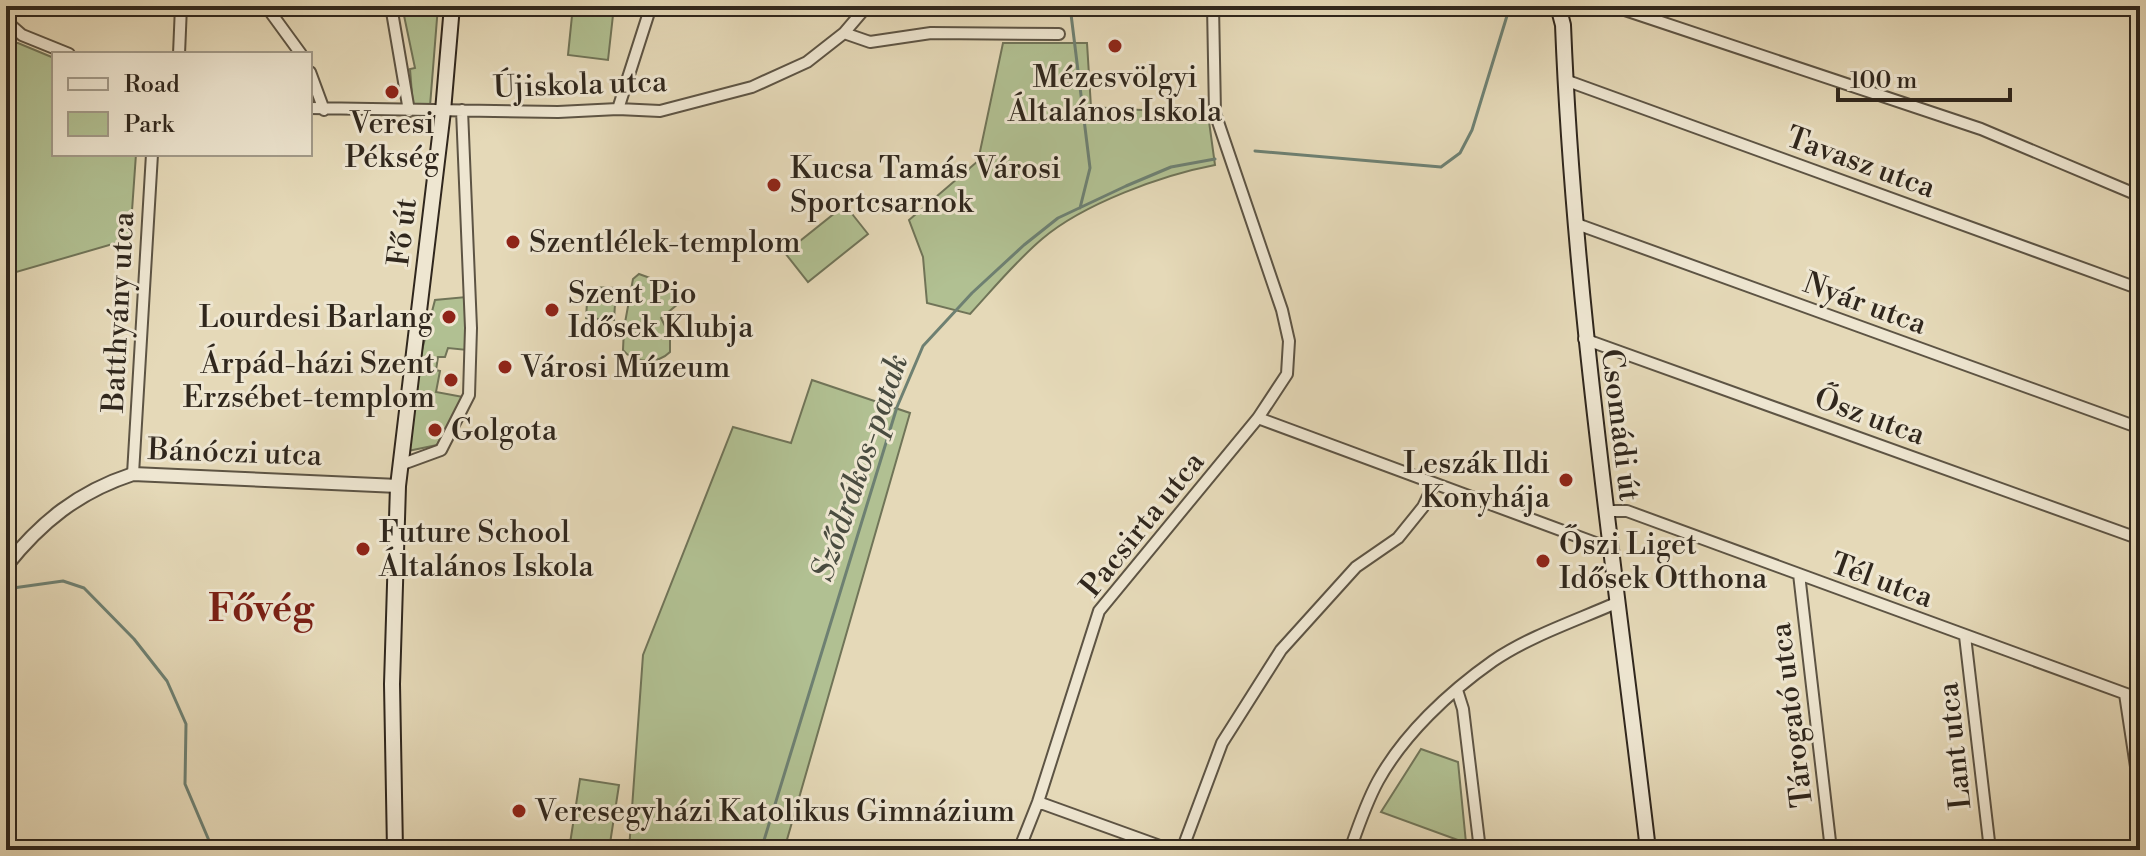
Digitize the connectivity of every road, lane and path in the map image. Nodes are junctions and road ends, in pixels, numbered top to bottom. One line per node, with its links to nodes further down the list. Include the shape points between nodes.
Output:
1 (181, 6): 14 (street)
2 (266, 6): 15 (street)
3 (391, 6): 22 (street)
4 (452, 6): 23 (main road, Fő út)
5 (651, 6): 19 (street)
6 (867, 6): 11 (street, Újiskola utca)
7 (1213, 6): 29 (street, Pacsirta utca, via 1215,113 1289,341 1287,374)
8 (1558, 6): 17 (main road, Csomádi út)
9 (1613, 6): 25 (street, via 1981,129)
10 (6, 21): 13 (street, via 22,35)
11 (844, 33): 12 (street, via 870,42 931,33); 19 (street, Újiskola utca, via 807,62 752,87 660,111)
12 (1059, 34)
13 (64, 52)
14 (179, 52)
15 (300, 52)
16 (312, 77): 20 (street)
17 (1565, 80): 26 (main road, Csomádi út); 27 (street, Tavasz utca)
18 (312, 108): 20 (street, Újiskola utca)
19 (618, 109): 21 (street, Újiskola utca)
20 (324, 110): 22 (street, Újiskola utca)
21 (462, 110): 23 (street, Újiskola utca); 31 (street, Fő út, via 469,395 441,450)
22 (409, 111): 23 (street, Újiskola utca)
23 (443, 111): 31 (main road, Fő út)
24 (152, 156): 32 (street, Batthyány utca)
25 (2140, 196)
26 (1574, 223): 28 (main road, Csomádi út); 30 (street, Nyár utca)
27 (2140, 289)
28 (1584, 339): 35 (main road, Csomádi út); 36 (street, Ősz utca)
29 (1258, 418): 33 (street); 46 (street, Pacsirta utca, via 1099,611)
30 (2140, 428)
31 (400, 465): 34 (main road, Fő út)
32 (133, 474): 34 (street, Bánóczi utca); 38 (street, Bánóczi utca, via 108,482 55,514)
33 (1434, 484): 37 (street); 50 (street, via 1398,538 1356,567 1281,650 1222,743)
34 (398, 486): 47 (main road, Fő út, via 392,684)
35 (1606, 511): 37 (main road, Csomádi út); 39 (street, Tél utca, via 1627,511)
36 (2140, 539)
37 (1609, 548): 40 (main road, Csomádi út)
38 (6, 566)
39 (1799, 574): 41 (street, Tél utca); 54 (street, Tárogató utca)
40 (1616, 603): 42 (street, via 1531,640); 53 (main road, Csomádi út)
41 (1965, 636): 43 (street, Tél utca); 55 (street, Lant utca)
42 (1457, 690): 51 (street, via 1399,748 1378,782); 52 (street)
43 (2125, 694): 44 (street, Tél utca); 45 (street)
44 (2140, 699)
45 (2140, 793)
46 (1038, 802): 48 (street, Pacsirta utca); 49 (street)
47 (395, 850)
48 (1019, 850)
49 (1171, 850)
50 (1182, 850)
51 (1350, 850)
52 (1480, 850)
53 (1648, 850)
54 (1831, 850)
55 (1990, 850)

